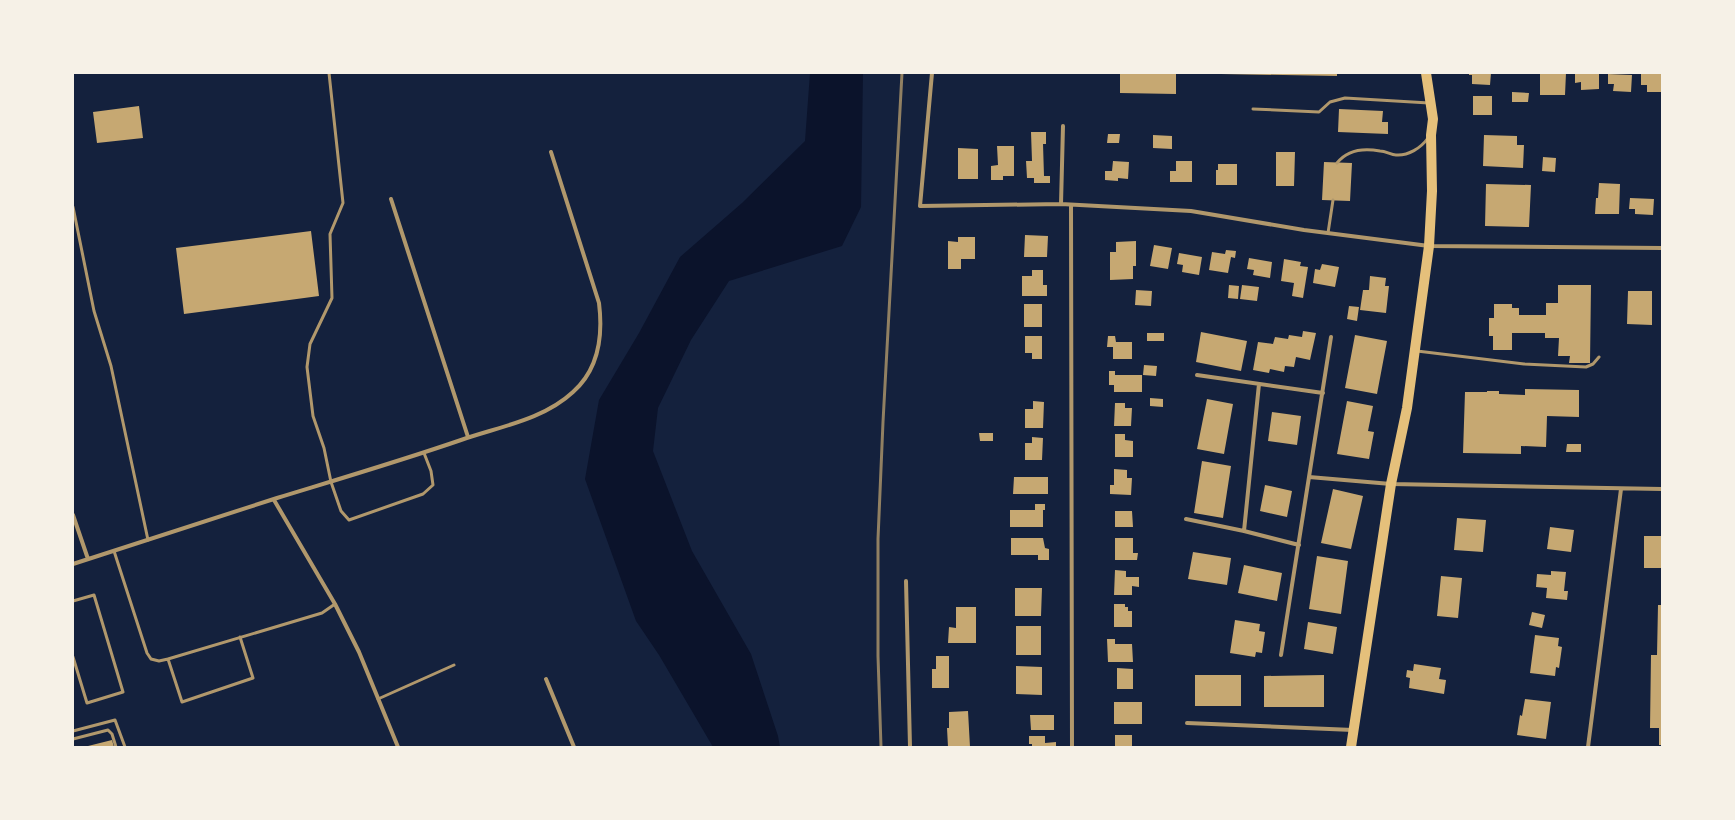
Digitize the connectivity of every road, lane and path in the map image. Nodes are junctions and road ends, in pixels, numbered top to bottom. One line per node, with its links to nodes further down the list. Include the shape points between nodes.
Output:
1 (329, 73): 27 (lane, via 343,203 330,234 332,298 310,344 307,367 312,416 324,448)
2 (932, 73): 12 (street, via 920,206)
3 (1426, 73): 4 (main road)
4 (1430, 103): 5 (lane, via 1345,98 1330,102 1318,112); 7 (main road, via 1433,119)
5 (1253, 109)
6 (1063, 126): 12 (street)
7 (1431, 135): 9 (lane, via 1424,144 1402,155 1360,150 1346,154); 16 (main road, via 1432,191)
8 (551, 152): 24 (street, via 599,302 602,321 598,351 586,377 560,403 536,415)
9 (1337, 162)
10 (391, 199): 24 (street)
11 (1333, 200): 15 (lane)
12 (1061, 204): 13 (street)
13 (1071, 205): 15 (street, via 1191,211); 59 (street)
14 (73, 207): 35 (lane, via 94,311 111,366)
15 (1328, 233): 16 (street)
16 (1429, 246): 17 (street); 19 (main road)
17 (1662, 248)
18 (1331, 337): 23 (street)
19 (1415, 351): 20 (lane, via 1563,366 1590,366); 28 (main road)
20 (1599, 357)
21 (1197, 375): 22 (street)
22 (1259, 384): 23 (street); 34 (street)
23 (1322, 393): 26 (street)
24 (468, 437): 25 (street)
25 (424, 453): 27 (street); 27 (lane, via 433,485 423,494 348,520 341,511)
26 (1309, 477): 28 (street); 36 (street)
27 (331, 482): 31 (street)
28 (1391, 484): 29 (street); 51 (main road)
29 (1621, 489): 30 (street); 61 (street)
30 (1662, 489)
31 (274, 500): 35 (street); 42 (street)
32 (73, 515): 38 (street)
33 (1186, 518): 34 (street)
34 (1244, 531): 36 (street)
35 (148, 540): 37 (street)
36 (1299, 545): 44 (street)
37 (114, 551): 38 (street); 46 (lane, via 147,653 151,659)
38 (88, 559): 39 (street)
39 (73, 564)
40 (906, 581): 58 (street)
41 (73, 601): 45 (lane, via 94,594 123,692 87,703)
42 (334, 604): 43 (lane, via 322,613); 49 (street, via 359,652)
43 (240, 637): 46 (lane); 46 (lane, via 253,678 182,702)
44 (1281, 654)
45 (73, 658)
46 (168, 659)
47 (454, 665): 49 (lane)
48 (546, 679): 57 (street)
49 (378, 699): 56 (street)
50 (1187, 723): 51 (street)
51 (1354, 730): 60 (main road)
52 (73, 731): 55 (lane, via 115,720)
53 (73, 738): 54 (lane, via 108,730)
54 (116, 747)
55 (125, 747)
56 (398, 747)
57 (574, 747)
58 (910, 747)
59 (1072, 747)
60 (1351, 747)
61 (1588, 747)

